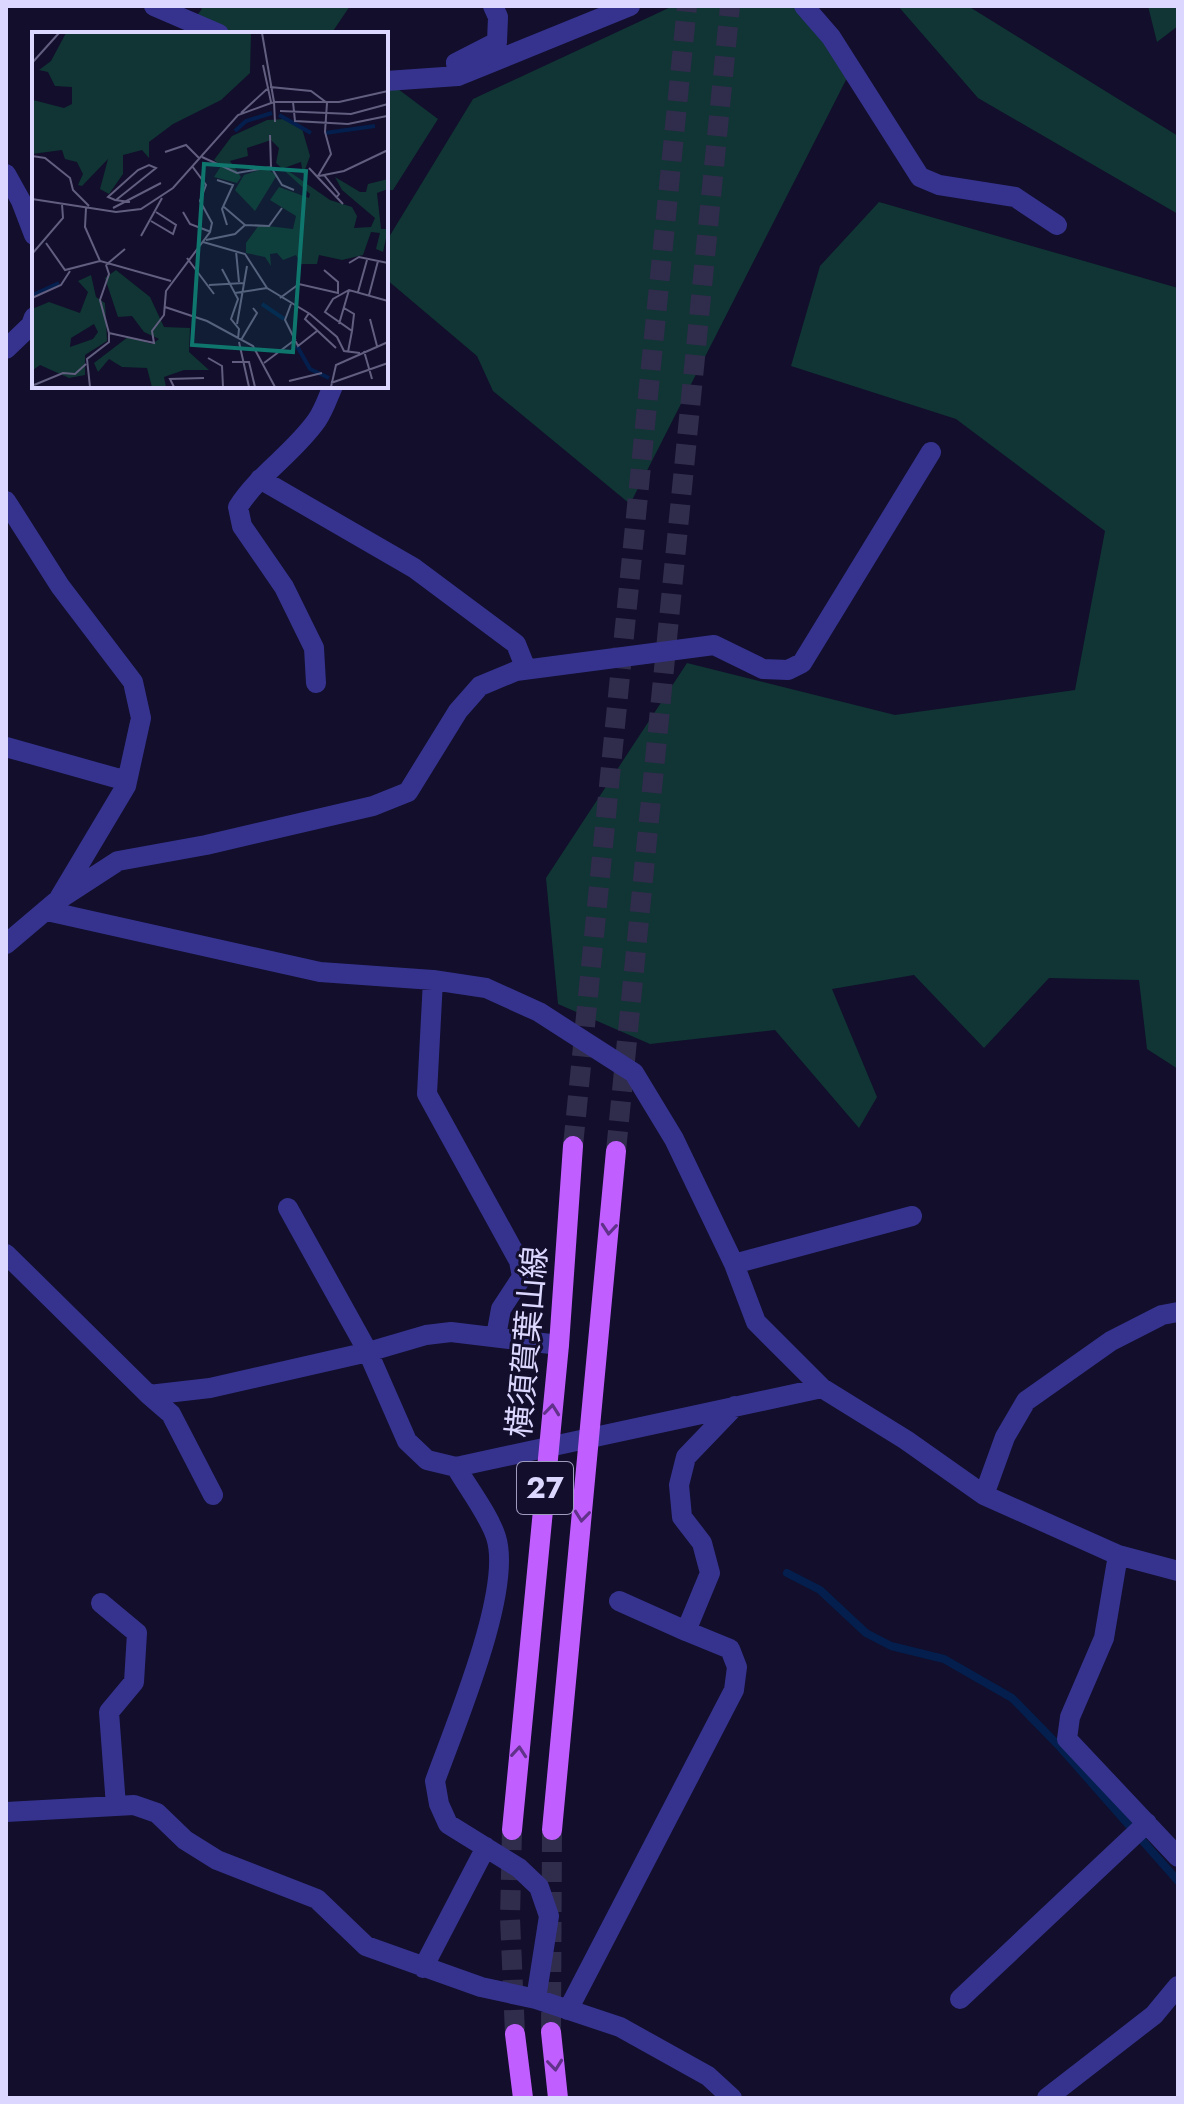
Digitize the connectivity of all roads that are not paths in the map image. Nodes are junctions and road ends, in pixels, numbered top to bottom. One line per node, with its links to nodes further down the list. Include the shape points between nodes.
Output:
1 (154, 6): 5 (street)
2 (493, 6): 6 (street, via 497,42 456,63)
3 (630, 6): 6 (street)
4 (804, 6): 9 (street, via 831,37 920,177 1015,197)
5 (214, 32)
6 (458, 76): 7 (street)
7 (388, 81)
8 (6, 174): 10 (street)
9 (1057, 225)
10 (32, 230)
11 (32, 324): 12 (street)
12 (6, 349)
13 (332, 388): 15 (street, via 319,418)
14 (931, 452): 17 (street, via 802,663 788,670 763,669 714,645)
15 (260, 479): 17 (street, via 414,568 516,644); 18 (street, via 238,507 242,526 284,587 314,648)
16 (6, 501): 20 (street, via 60,586 133,682 141,718)
17 (526, 669): 21 (street, via 480,686 458,711 408,792 373,806 118,861)
18 (316, 683)
19 (6, 747): 20 (street)
20 (127, 781): 21 (street)
21 (52, 905): 22 (street); 23 (street, via 320,972)
22 (6, 944)
23 (433, 980): 29 (street, via 486,988 539,1012 634,1073 674,1139); 31 (street, via 427,1094 519,1261 522,1277 501,1309)
24 (573, 1146): 32 (main road, 横須賀葉山線 / 27)
25 (616, 1151): 37 (main road, 27, one-way to 37)
26 (288, 1208): 33 (street)
27 (912, 1216): 29 (street)
28 (6, 1254): 35 (street)
29 (734, 1264): 34 (street, via 756,1322)
30 (1178, 1312): 41 (street, via 1111,1341 1026,1401 1005,1437)
31 (496, 1336): 32 (street); 33 (street, via 451,1332)
32 (559, 1345): 38 (main road, 横須賀葉山線 / 27, one-way to 32)
33 (368, 1352): 35 (street, via 210,1388); 39 (street, via 407,1441 427,1460)
34 (822, 1388): 36 (street); 41 (street)
35 (149, 1395): 40 (street, via 171,1414)
36 (735, 1406): 37 (street); 46 (street, via 686,1457 679,1485 682,1517 702,1543 710,1573)
37 (590, 1437): 38 (street); 51 (main road, 27, one-way to 51)
38 (549, 1446): 39 (street); 50 (main road, 横須賀葉山線 / 27, one-way to 38)
39 (456, 1467): 52 (street, via 497,1538 498,1573 494,1611 435,1781 448,1824)
40 (213, 1495)
41 (984, 1495): 42 (street)
42 (1118, 1555): 43 (street); 49 (street, via 1104,1638 1070,1717 1067,1739)
43 (1178, 1571)
44 (619, 1601): 46 (street)
45 (101, 1603): 47 (street, via 137,1633 134,1682 109,1712)
46 (686, 1631): 58 (street, via 730,1649 737,1667 734,1690)
47 (116, 1806): 48 (street); 54 (street, via 134,1805 157,1813 217,1860 317,1899 366,1946)
48 (6, 1812)
49 (1147, 1823): 53 (street); 57 (street)
50 (512, 1830)
51 (552, 1830)
52 (486, 1847): 54 (street); 56 (street, via 539,1887 549,1916)
53 (1178, 1857)
54 (423, 1968): 56 (street)
55 (1178, 1986): 64 (street, via 1154,2015)
56 (536, 1999): 58 (street)
57 (960, 1999)
58 (568, 2010): 63 (street, via 620,2027 708,2076)
59 (551, 2032): 62 (main road, one-way to 62)
60 (515, 2034): 61 (main road)
61 (523, 2098)
62 (558, 2098)
63 (732, 2098)
64 (1047, 2098)

